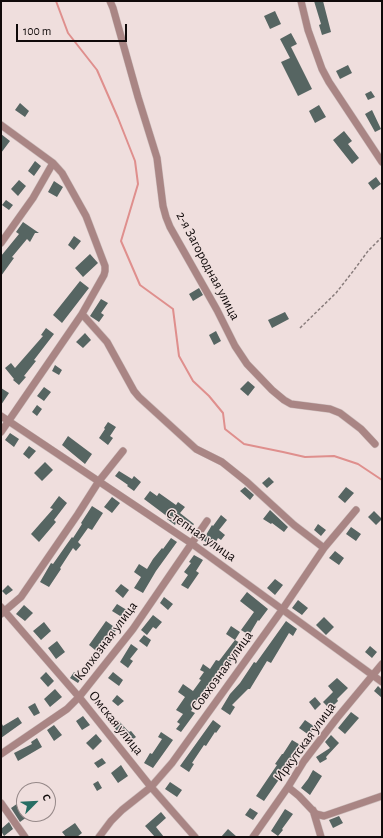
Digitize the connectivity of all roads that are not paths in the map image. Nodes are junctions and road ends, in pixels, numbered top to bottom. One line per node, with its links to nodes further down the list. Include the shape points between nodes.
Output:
1 (110, 1): 11 (street, 2-я Загородная улица, via 157,158 166,217 235,346 247,364 284,400 291,404 326,408 340,413)
2 (301, 1): 5 (street, via 322,69)
3 (1, 125): 4 (street)
4 (53, 162): 6 (street, via 33,198); 7 (street, via 86,216 105,271)
5 (382, 162)
6 (1, 243)
7 (82, 314): 9 (street); 17 (street, via 107,342 139,397 196,449 222,462)
8 (1, 416): 9 (street, Степная улица)
9 (8, 421): 10 (street); 13 (street, Степная улица)
10 (1, 432)
11 (375, 444)
12 (123, 451): 13 (street)
13 (98, 481): 16 (street, Степная улица); 19 (street, via 26,589 16,602)
14 (356, 510): 17 (street, Совхозная улица)
15 (207, 521): 16 (street, Колхозная улица)
16 (191, 543): 18 (street, Степная улица); 23 (street, Колхозная улица, via 133,629)
17 (324, 548): 18 (street, Совхозная улица)
18 (282, 610): 21 (street, Степная улица); 25 (street, Совхозная улица, via 172,763)
19 (2, 611): 23 (street, Омская улица)
20 (382, 664): 21 (street, Иркутская улица)
21 (373, 676): 22 (street, Степная улица); 26 (street, Иркутская улица, via 304,761)
22 (382, 682)
23 (79, 697): 24 (street, Колхозная улица, via 67,709); 25 (street, Омская улица)
24 (1, 754)
25 (151, 787): 31 (street, Совхозная улица, via 122,810); 32 (street, Омская улица)
26 (288, 787): 29 (street); 33 (street, Иркутская улица)
27 (382, 796): 29 (street, via 324,816)
28 (1, 803): 30 (street)
29 (313, 810): 34 (street)
30 (25, 837)
31 (99, 837)
32 (195, 837)
33 (253, 837)
34 (321, 837)

